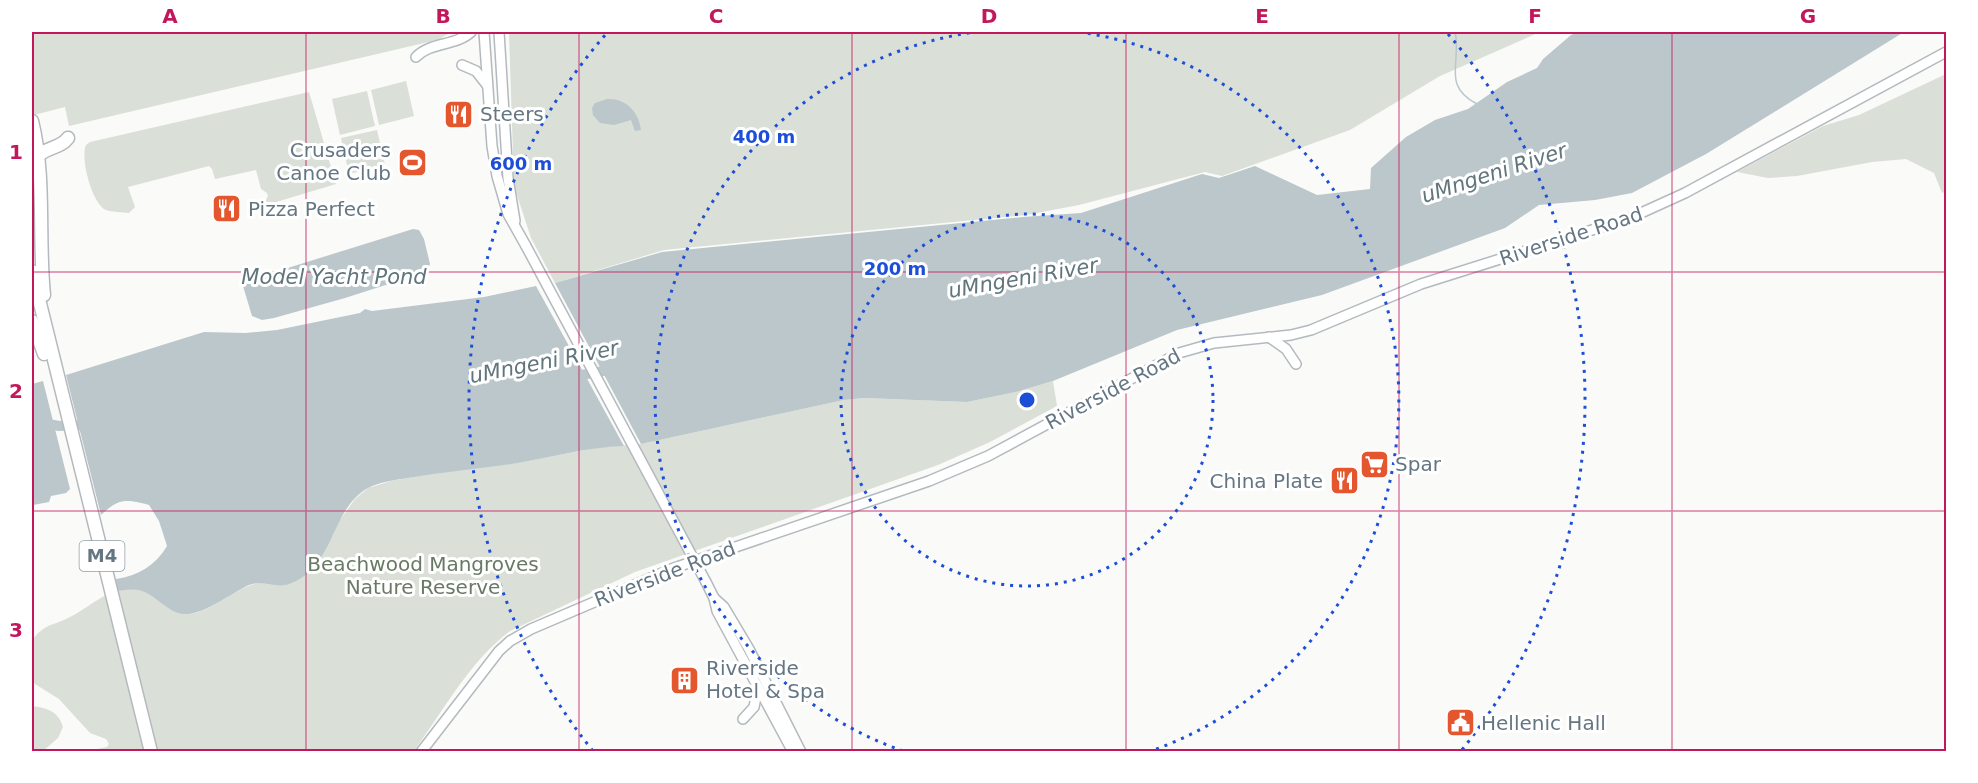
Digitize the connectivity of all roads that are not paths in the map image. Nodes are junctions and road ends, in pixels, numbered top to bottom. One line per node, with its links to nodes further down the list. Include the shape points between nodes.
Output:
1 (471, 32): 5 (main road, via 463,39)
2 (484, 32): 7 (main road)
3 (499, 32): 11 (main road, via 508,178)
4 (1947, 52): 15 (main road, Riverside Road, via 1630,218 1421,285 1311,330)
5 (416, 57)
6 (462, 65): 7 (main road, via 476,71)
7 (488, 87): 11 (main road, via 497,176 508,214)
8 (32, 121): 10 (highway)
9 (68, 138): 10 (highway)
10 (38, 156): 12 (highway)
11 (515, 224): 18 (main road, bridge)
12 (36, 274): 13 (highway)
13 (39, 301): 16 (highway, M4)
14 (32, 321): 16 (highway)
15 (1269, 337): 17 (main road, via 1286,349); 23 (main road, Riverside Road, via 1214,343 1179,353 970,464 674,567 531,628 500,651)
16 (48, 359): 21 (highway, M4); 22 (highway, M4)
17 (1296, 364)
18 (714, 598): 19 (main road); 25 (main road, via 724,607 749,649)
19 (758, 687): 20 (main road, via 754,707); 24 (main road)
20 (744, 719)
21 (143, 752)
22 (151, 752)
23 (421, 752)
24 (792, 752)
25 (801, 752)

